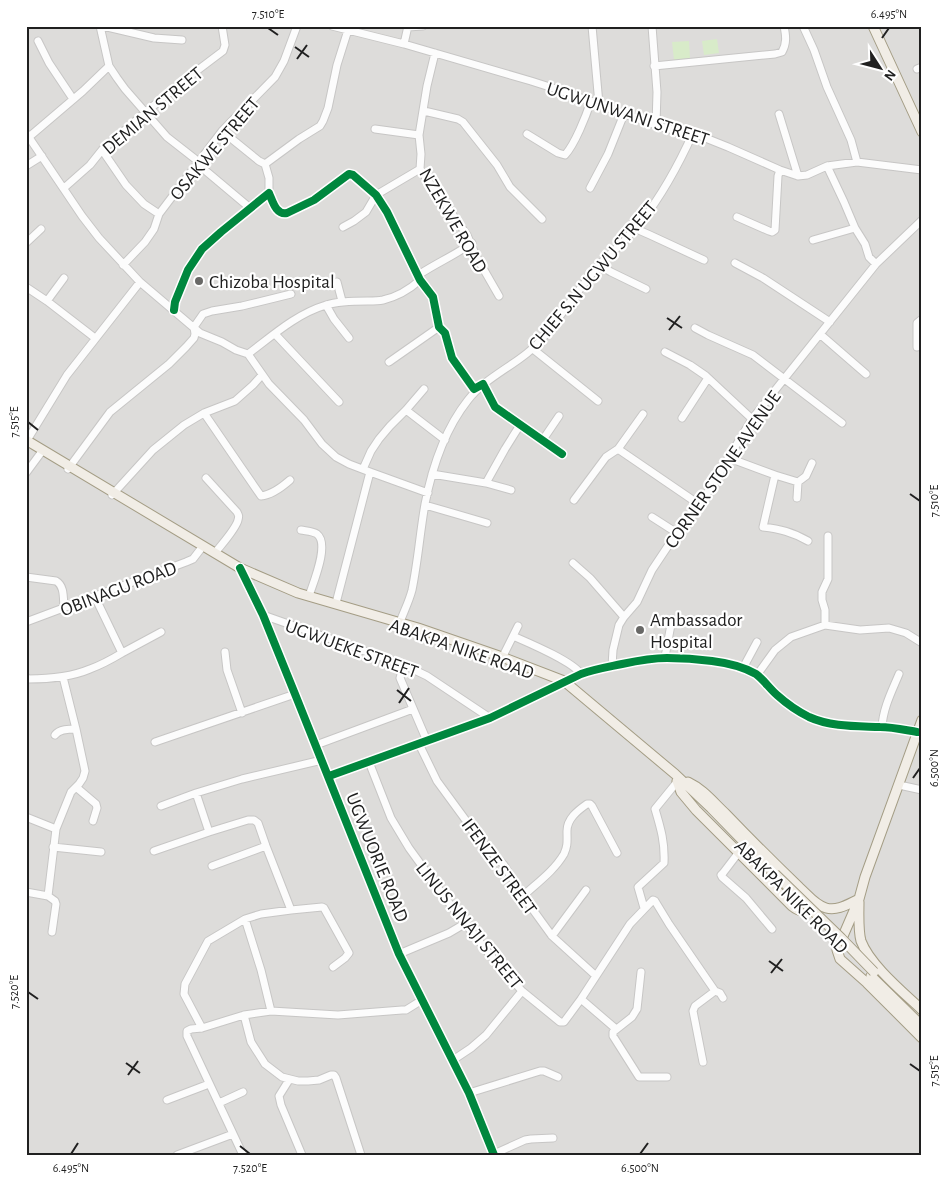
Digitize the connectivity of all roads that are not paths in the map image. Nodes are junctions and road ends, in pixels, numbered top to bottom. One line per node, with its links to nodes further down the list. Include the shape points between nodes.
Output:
1 (101, 26): 13 (street, via 154,38); 17 (street)
2 (222, 26): 23 (street, DEMIAN STREET, via 223,51)
3 (297, 26): 28 (street, OSAKWE STREET, via 275,77)
4 (332, 26): 12 (street, UGWUNWANI STREET)
5 (408, 26): 6 (street); 15 (street)
6 (423, 26)
7 (592, 26): 21 (street)
8 (652, 26): 18 (street)
9 (784, 26): 18 (street, via 786,40 782,52)
10 (803, 26): 37 (street, via 851,140)
11 (873, 26): 29 (main road)
12 (348, 30): 15 (street, UGWUNWANI STREET); 38 (street, via 328,108 320,126)
13 (182, 40)
14 (38, 41): 19 (street)
15 (404, 44): 16 (street, UGWUNWANI STREET)
16 (435, 53): 20 (street, UGWUNWANI STREET); 22 (street, NZEKWE ROAD)
17 (109, 66): 19 (street); 23 (street)
18 (654, 66): 26 (street)
19 (72, 99): 32 (street)
20 (591, 101): 21 (street, UGWUNWANI STREET); 31 (street, via 570,150 564,155)
21 (599, 104): 24 (street, UGWUNWANI STREET)
22 (424, 111): 33 (street, NZEKWE ROAD); 52 (street, via 463,122 510,187)
23 (146, 112): 34 (street, DEMIAN STREET); 36 (street, via 167,136)
24 (624, 114): 26 (street, UGWUNWANI STREET); 46 (street)
25 (779, 114): 44 (street)
26 (656, 125): 30 (street, UGWUNWANI STREET)
27 (375, 129): 33 (street)
28 (222, 132): 36 (street, OSAKWE STREET); 38 (street)
29 (922, 132)
30 (693, 133): 42 (street, UGWUNWANI STREET); 55 (street, CHIEF S.N UGWU STREET, via 673,173 648,213)
31 (527, 134)
32 (28, 135): 35 (street)
33 (418, 135): 41 (street, NZEKWE ROAD)
34 (102, 150): 45 (street, DEMIAN STREET); 50 (street, via 126,185)
35 (42, 156): 39 (street); 45 (street)
36 (199, 162): 49 (street); 50 (street, OSAKWE STREET)
37 (857, 162): 40 (street); 43 (street)
38 (265, 164): 47 (street)
39 (26, 166)
40 (827, 166): 44 (street); 56 (street)
41 (420, 170): 48 (street); 60 (street, NZEKWE ROAD)
42 (780, 170): 44 (street, UGWUNWANI STREET); 51 (street, via 774,231)
43 (922, 170)
44 (798, 176)
45 (64, 188): 64 (street, via 82,216)
46 (590, 188)
47 (269, 193): 48 (street, via 278,212 283,214 319,197 349,174); 49 (street)
48 (376, 194): 54 (street, via 366,212); 67 (street)
49 (250, 208): 77 (street, via 202,249 188,270)
50 (159, 214): 64 (street, OSAKWE STREET, via 145,242)
51 (737, 217)
52 (542, 219)
53 (922, 220): 63 (street, CORNER STONE AVENUE)
54 (343, 228)
55 (634, 228): 61 (street); 65 (street, CHIEF S.N UGWU STREET)
56 (855, 228): 58 (street); 63 (street, via 869,257)
57 (41, 229): 59 (street)
58 (812, 240)
59 (26, 243)
60 (472, 243): 67 (street, via 420,274); 73 (street, NZEKWE ROAD)
61 (704, 260)
62 (734, 263): 79 (street)
63 (876, 264): 79 (street, CORNER STONE AVENUE)
64 (123, 265): 68 (street)
65 (599, 265): 71 (street); 88 (street, CHIEF S.N UGWU STREET)
66 (64, 278): 74 (street)
67 (420, 280): 75 (street, via 382,301); 81 (street, via 433,297)
68 (140, 282): 77 (street); 85 (street)
69 (337, 282): 75 (street)
70 (26, 286): 74 (street)
71 (646, 289)
72 (291, 294): 80 (street, via 203,314)
73 (499, 296)
74 (47, 300): 85 (street)
75 (342, 302): 76 (street)
76 (326, 305): 83 (street, via 306,313); 86 (street)
77 (174, 310): 80 (street)
78 (922, 319): 87 (street, via 917,323)
79 (830, 322): 84 (street, CORNER STONE AVENUE)
80 (194, 327): 90 (street, via 202,334); 116 (street, via 195,334 190,343 110,412)
81 (439, 327): 91 (street); 96 (street, via 446,333 452,358 474,389)
82 (695, 328): 95 (street, via 753,355)
83 (275, 334): 90 (street); 99 (street)
84 (821, 335): 92 (street); 95 (street, CORNER STONE AVENUE)
85 (94, 338): 110 (street)
86 (349, 338)
87 (917, 347)
88 (533, 350): 96 (street, CHIEF S.N UGWU STREET); 98 (street)
89 (665, 352): 94 (street)
90 (248, 354): 93 (street)
91 (389, 362)
92 (866, 374)
93 (262, 375): 101 (street, via 235,401); 117 (street, via 322,444 336,457)
94 (708, 378): 104 (street); 105 (street)
95 (785, 379): 105 (street, CORNER STONE AVENUE); 106 (street)
96 (483, 384): 107 (street, via 495,407); 108 (street, CHIEF S.N UGWU STREET, via 468,400)
97 (424, 389): 100 (street)
98 (598, 401)
99 (339, 402)
100 (406, 410): 108 (street); 117 (street, via 380,439)
101 (204, 414): 123 (street, via 262,496 283,487); 128 (street, via 184,425 153,450)
102 (643, 414): 111 (street)
103 (560, 416): 109 (street)
104 (682, 418)
105 (752, 419): 114 (street, CORNER STONE AVENUE)
106 (842, 423)
107 (520, 425): 109 (street); 125 (street)
108 (445, 440): 120 (street, CHIEF S.N UGWU STREET)
109 (542, 441): 113 (street)
110 (26, 442): 112 (main road, ABAKPA NIKE ROAD)
111 (618, 450): 130 (street, via 606,457); 132 (street)
112 (42, 451): 116 (main road, ABAKPA NIKE ROAD); 119 (street)
113 (562, 454)
114 (729, 458): 121 (street); 132 (street, CORNER STONE AVENUE)
115 (812, 463): 124 (street, via 806,476)
116 (70, 468): 128 (main road, ABAKPA NIKE ROAD)
117 (362, 468): 118 (street)
118 (370, 472): 127 (street); 146 (street)
119 (26, 473)
120 (432, 474): 125 (street); 127 (street, CHIEF S.N UGWU STREET)
121 (775, 475): 124 (street); 138 (street, via 762,527 782,530)
122 (206, 478): 140 (street, via 239,516)
123 (290, 480)
124 (798, 482): 129 (street)
125 (486, 483): 126 (street)
126 (511, 490)
127 (428, 493): 131 (street, CHIEF S.N UGWU STREET)
128 (113, 494): 139 (main road, ABAKPA NIKE ROAD)
129 (797, 498)
130 (574, 500)
131 (425, 505): 134 (street); 152 (street, CHIEF S.N UGWU STREET, via 411,592)
132 (700, 505): 136 (street, CORNER STONE AVENUE)
133 (652, 517): 136 (street)
134 (487, 523)
135 (301, 530): 144 (street, via 316,532 322,542)
136 (678, 533): 149 (street, CORNER STONE AVENUE, via 652,570 637,602)
137 (828, 536): 153 (street, via 828,579 822,592)
138 (808, 541)
139 (202, 548): 140 (main road, ABAKPA NIKE ROAD); 142 (main road, ABAKPA NIKE ROAD); 145 (street, OBINAGU ROAD, via 193,559)
140 (215, 553): 142 (main road, ABAKPA NIKE ROAD)
141 (572, 563): 149 (street, via 590,578)
142 (241, 570): 144 (main road, ABAKPA NIKE ROAD); 148 (street, UGWUORIE ROAD); 152 (main road, ABAKPA NIKE ROAD, via 300,596)
143 (26, 577): 147 (street, via 60,583)
144 (309, 596): 146 (main road, ABAKPA NIKE ROAD)
145 (95, 597): 147 (street, OBINAGU ROAD); 160 (street)
146 (336, 603): 152 (main road, ABAKPA NIKE ROAD)
147 (64, 608): 151 (street, OBINAGU ROAD)
148 (263, 615): 163 (street, UGWUEKE STREET); 172 (street, UGWUORIE ROAD)
149 (624, 617): 164 (street, CORNER STONE AVENUE, via 613,650)
150 (672, 619): 162 (street)
151 (26, 622)
152 (400, 624): 161 (main road, ABAKPA NIKE ROAD)
153 (825, 625): 158 (street, via 860,630 889,628); 168 (street, via 791,637 775,650)
154 (518, 626): 156 (street)
155 (161, 632): 160 (street)
156 (513, 636): 161 (street); 166 (street, via 563,660)
157 (757, 642): 165 (street)
158 (922, 643)
159 (225, 652): 174 (street, via 227,670)
160 (122, 653): 169 (street, via 90,670)
161 (502, 658): 171 (main road, ABAKPA NIKE ROAD)
162 (665, 658): 164 (street); 165 (street, via 720,662)
163 (404, 665): 173 (street, via 400,678); 175 (street, UGWUEKE STREET, via 427,676)
164 (612, 666): 166 (street)
165 (743, 668): 168 (street)
166 (581, 674): 171 (street)
167 (899, 674): 177 (street, via 882,717)
168 (757, 675): 177 (street, via 782,700 810,718 855,727)
169 (64, 677): 170 (street); 178 (street)
170 (27, 681)
171 (566, 681): 175 (street); 188 (main road, ABAKPA NIKE ROAD, via 635,739)
172 (295, 694): 174 (street); 184 (street, UGWUORIE ROAD)
173 (413, 709): 181 (street); 184 (street)
174 (242, 713): 182 (street)
175 (490, 718): 181 (street)
176 (922, 720): 179 (main road)
177 (882, 727): 179 (street)
178 (76, 728): 180 (street); 190 (street, via 85,771)
179 (918, 732): 189 (main road)
180 (55, 735)
181 (427, 741): 183 (street)
182 (155, 742)
183 (419, 744): 186 (street); 208 (street, IFENZE STREET, via 437,781 475,835 504,865)
184 (316, 745): 185 (street, UGWUORIE ROAD)
185 (322, 760): 187 (street, UGWUORIE ROAD); 192 (street)
186 (369, 762): 187 (street); 214 (street, LINUS NNAJI STREET, via 391,818 409,848)
187 (329, 776): 218 (street, UGWUORIE ROAD)
188 (678, 781): 202 (main road, via 681,792 696,810); 210 (main road, via 691,783 710,798); 211 (street, via 655,809 665,850 664,864 638,887); 221 (main road, ABAKPA NIKE ROAD, bridge, via 711,808 773,876 841,938)
189 (899, 785): 191 (street); 209 (main road)
190 (76, 787): 195 (street, via 96,804); 196 (street, via 70,792)
191 (922, 790)
192 (196, 793): 193 (street); 197 (street)
193 (161, 806)
194 (26, 817): 196 (street)
195 (93, 820)
196 (56, 829): 199 (street)
197 (209, 832): 198 (street, via 254,820); 200 (street)
198 (266, 846): 204 (street); 212 (street)
199 (54, 847): 201 (street); 207 (street)
200 (154, 851)
201 (101, 852)
202 (739, 852): 210 (main road, via 798,910 804,911); 215 (street, via 721,875)
203 (617, 853): 208 (street, via 592,806 587,804 569,821 565,852 552,870)
204 (212, 866)
205 (586, 890): 217 (street)
206 (26, 892): 207 (street)
207 (48, 896): 216 (street, via 56,904)
208 (523, 896): 217 (street, IFENZE STREET)
209 (859, 899): 210 (main road, via 833,909); 228 (main road, via 861,939 867,953); 235 (main road, via 837,950 840,959)
210 (816, 904)
211 (644, 908): 222 (street, LINUS NNAJI STREET); 224 (street, via 655,901)
212 (291, 910): 213 (street); 219 (street, via 324,908 349,954)
213 (245, 919): 229 (street); 233 (street, via 208,941 185,984 184,994)
214 (466, 923): 218 (street); 223 (street, LINUS NNAJI STREET)
215 (772, 929)
216 (52, 932)
217 (552, 936): 222 (street, IFENZE STREET)
218 (400, 954): 226 (street, UGWUORIE ROAD)
219 (333, 967)
220 (640, 972): 234 (street, via 637,1009)
221 (872, 974): 231 (main road, ABAKPA NIKE ROAD); 232 (main road, ABAKPA NIKE ROAD)
222 (596, 976): 227 (street, LINUS NNAJI STREET)
223 (522, 991): 227 (street, LINUS NNAJI STREET, via 562,1023); 236 (street, via 486,1034)
224 (715, 991): 225 (street); 237 (street, via 693,1011)
225 (723, 998)
226 (422, 1000): 229 (street, via 406,1010 338,1015); 236 (street, UGWUORIE ROAD)
227 (581, 1000): 234 (street)
228 (922, 1010)
229 (271, 1011): 230 (street)
230 (244, 1016): 233 (street); 240 (street, via 251,1042 265,1064)
231 (922, 1020)
232 (922, 1026)
233 (202, 1028): 241 (street, via 191,1029 186,1036)
234 (616, 1029): 239 (street, via 613,1036 639,1077)
235 (922, 1038)
236 (453, 1060): 243 (street, UGWUORIE ROAD)
237 (703, 1062)
238 (558, 1077): 243 (street, via 540,1071)
239 (667, 1077)
240 (289, 1080): 251 (street, via 279,1096); 252 (street, via 319,1080 334,1075)
241 (210, 1084): 244 (street); 245 (street)
242 (243, 1092): 245 (street)
243 (469, 1093): 248 (street, UGWUORIE ROAD)
244 (167, 1100)
245 (219, 1103): 246 (street)
246 (233, 1134): 249 (street); 250 (street)
247 (553, 1138): 248 (street, via 525,1140)
248 (494, 1154)
249 (176, 1155)
250 (243, 1155)
251 (302, 1155)
252 (361, 1155)

